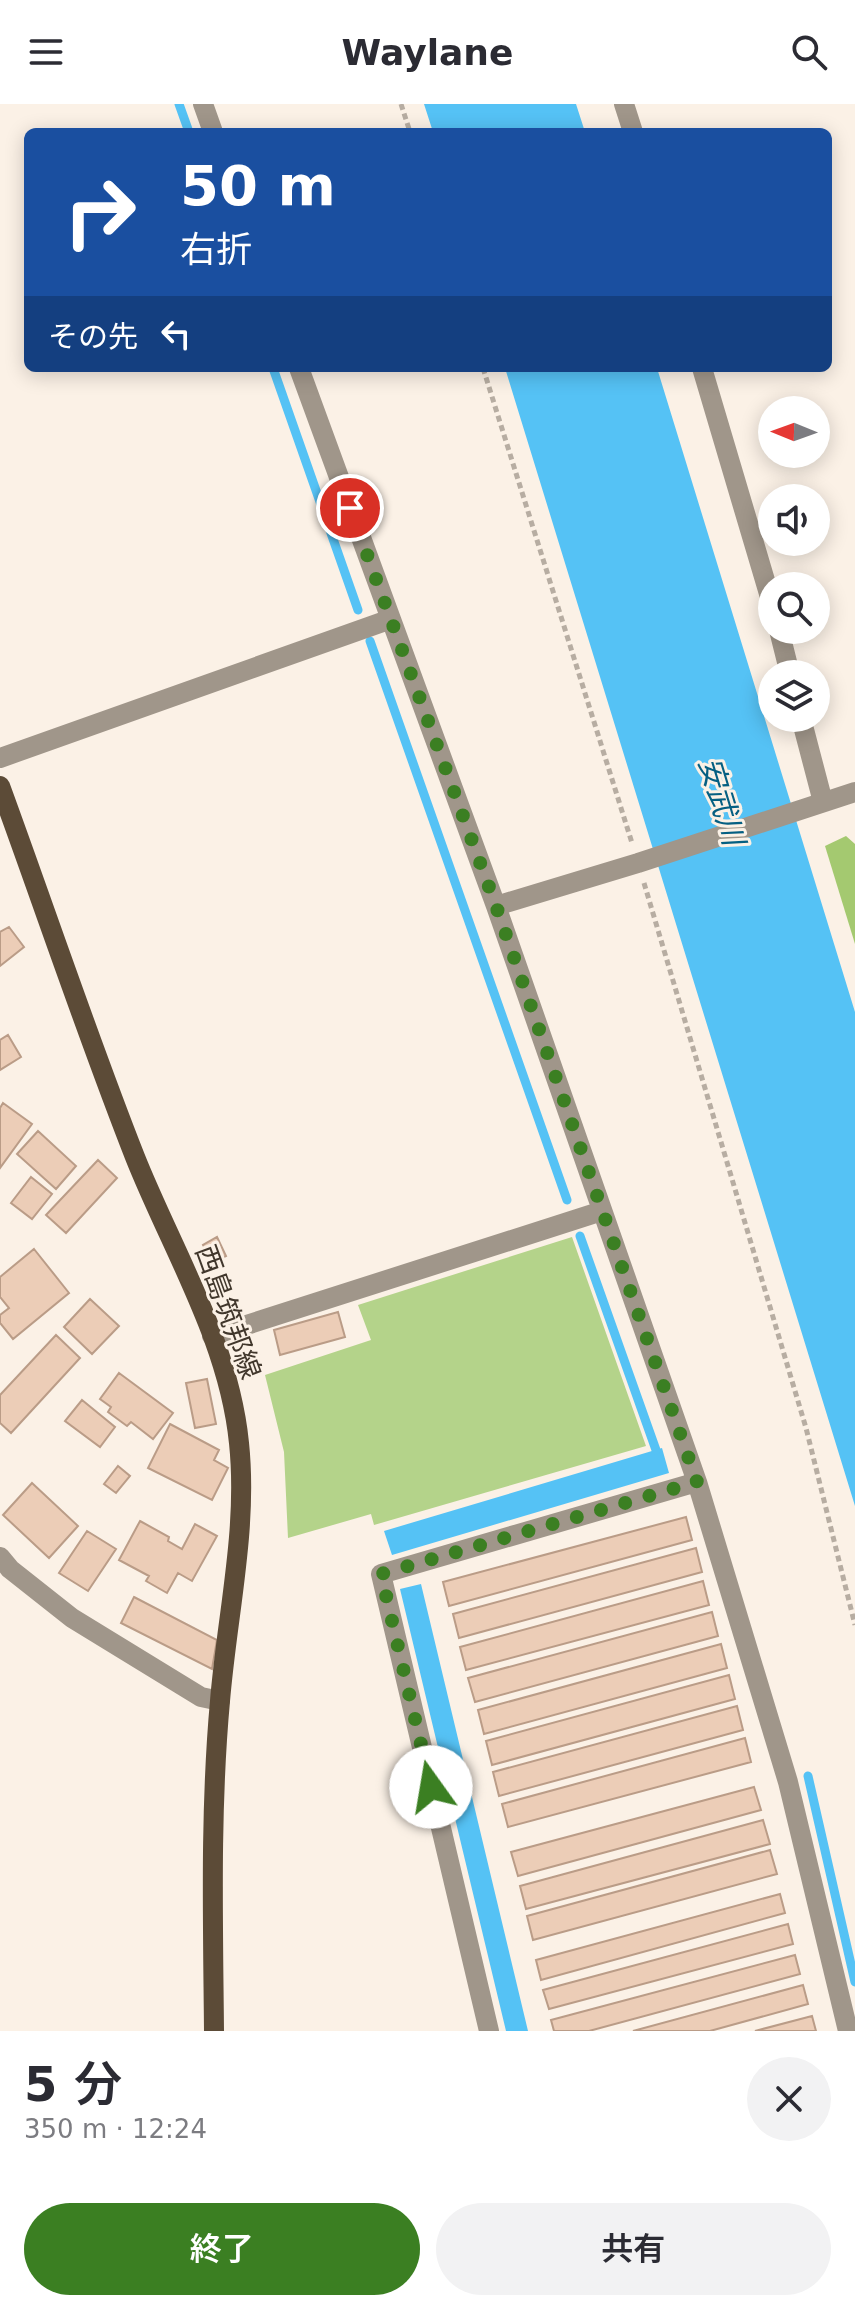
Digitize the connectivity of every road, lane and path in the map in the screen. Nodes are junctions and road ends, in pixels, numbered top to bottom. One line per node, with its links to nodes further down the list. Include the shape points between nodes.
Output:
1 (203, 104): 4 (street)
2 (401, 104): 5 (path)
3 (624, 104): 6 (street)
4 (212, 128)
5 (409, 128)
6 (632, 128)
7 (300, 372): 11 (street)
8 (484, 372): 17 (path)
9 (703, 372): 10 (street)
10 (763, 572)
11 (391, 619): 13 (street); 18 (street)
12 (803, 732): 16 (street)
13 (0, 758)
14 (0, 786): 20 (main road, 西島筑邦線, via 135,1157)
15 (853, 798): 16 (street)
16 (815, 805): 17 (street)
17 (638, 863): 18 (street); 23 (path, via 806,1428)
18 (496, 906): 19 (street)
19 (602, 1211): 20 (street); 21 (street)
20 (212, 1336): 24 (main road, 西島筑邦線, via 239,1439 242,1487)
21 (697, 1482): 26 (street, via 381,1574); 27 (street, via 788,1782)
22 (0, 1557): 24 (street, via 72,1618 201,1697)
23 (855, 1625)
24 (220, 1701): 25 (main road, 西島筑邦線, via 212,1850)
25 (214, 2031)
26 (489, 2031)
27 (848, 2031)

